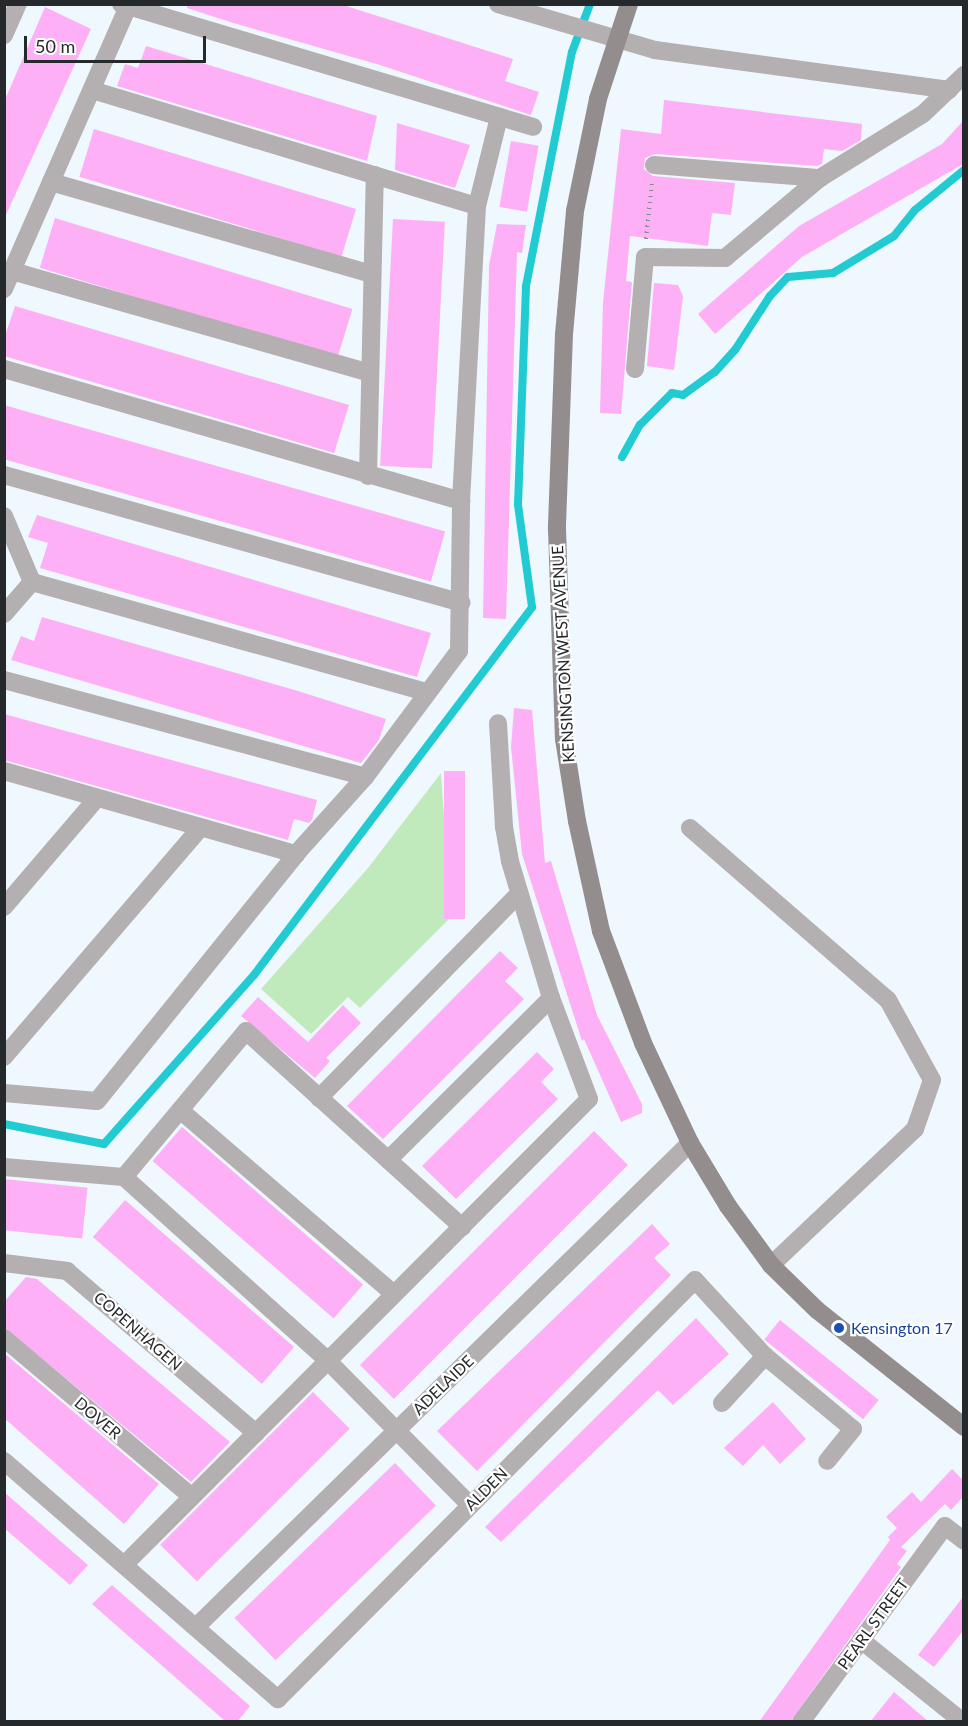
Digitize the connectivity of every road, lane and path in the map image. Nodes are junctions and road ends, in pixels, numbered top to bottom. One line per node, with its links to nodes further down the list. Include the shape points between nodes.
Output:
1 (18, 4): 5 (street)
2 (498, 4): 6 (street)
3 (629, 4): 6 (street, KENSINGTON WEST AVENUE)
4 (126, 5): 8 (street); 10 (street)
5 (4, 35)
6 (615, 39): 9 (street, via 656,50); 47 (street, KENSINGTON WEST AVENUE, via 585,159 568,275 557,529 564,739 601,931 643,1043)
7 (963, 75): 9 (street)
8 (92, 90): 13 (street); 15 (street)
9 (949, 90): 14 (street, via 923,114)
10 (499, 117): 11 (street); 16 (street)
11 (532, 127)
12 (654, 165): 14 (street); 17 (path)
13 (375, 175): 16 (street); 19 (street)
14 (820, 178): 17 (street, via 725,258)
15 (51, 183): 18 (street); 19 (street)
16 (477, 206): 26 (street)
17 (645, 257): 22 (street)
18 (12, 271): 20 (street); 23 (street)
19 (372, 274): 23 (street)
20 (4, 289)
21 (4, 369): 25 (street)
22 (635, 369)
23 (370, 373): 25 (street)
24 (4, 475): 29 (street)
25 (368, 476): 26 (street)
26 (461, 501): 29 (street)
27 (4, 516): 28 (street)
28 (32, 582): 30 (street); 32 (street)
29 (461, 603): 32 (street, via 459,651)
30 (4, 614)
31 (4, 680): 35 (street)
32 (427, 692): 35 (street)
33 (498, 723): 40 (street, via 504,827)
34 (4, 771): 36 (street)
35 (365, 777): 39 (street)
36 (97, 798): 37 (street); 41 (street)
37 (200, 828): 39 (street); 43 (street)
38 (690, 828): 53 (street, via 888,1000 932,1080 915,1129)
39 (296, 854): 44 (street, via 97,1101)
40 (519, 894): 42 (street); 45 (street)
41 (4, 907)
42 (551, 998): 48 (street); 51 (street, via 589,1100)
43 (4, 1057)
44 (4, 1093)
45 (319, 1098): 46 (street, via 246,1031); 48 (street)
46 (180, 1110): 50 (street); 54 (street)
47 (690, 1143): 53 (street, KENSINGTON WEST AVENUE, via 728,1206); 60 (street, ADELAIDE)
48 (387, 1160): 51 (street)
49 (4, 1167): 50 (street)
50 (124, 1177): 57 (street)
51 (462, 1227): 54 (street)
52 (4, 1263): 61 (street, COPENHAGEN, via 67,1271)
53 (771, 1265): 59 (street, KENSINGTON WEST AVENUE, via 817,1310)
54 (394, 1294): 57 (street)
55 (4, 1338): 64 (street, DOVER)
56 (765, 1356): 58 (street); 63 (street, via 853,1429); 65 (street, ALDEN, via 694,1280)
57 (328, 1361): 60 (street); 61 (street)
58 (722, 1403)
59 (963, 1427)
60 (397, 1430): 65 (street); 68 (street, ADELAIDE)
61 (256, 1433): 64 (street)
62 (4, 1461): 67 (street)
63 (827, 1461)
64 (192, 1497): 67 (street)
65 (470, 1505): 68 (street, ALDEN, via 278,1699)
66 (963, 1541): 69 (street, PEARL STREET, via 945,1526)
67 (124, 1565): 68 (street)
68 (196, 1627)
69 (861, 1640): 70 (street, PEARL STREET); 71 (street)
70 (801, 1722)
71 (963, 1722)

